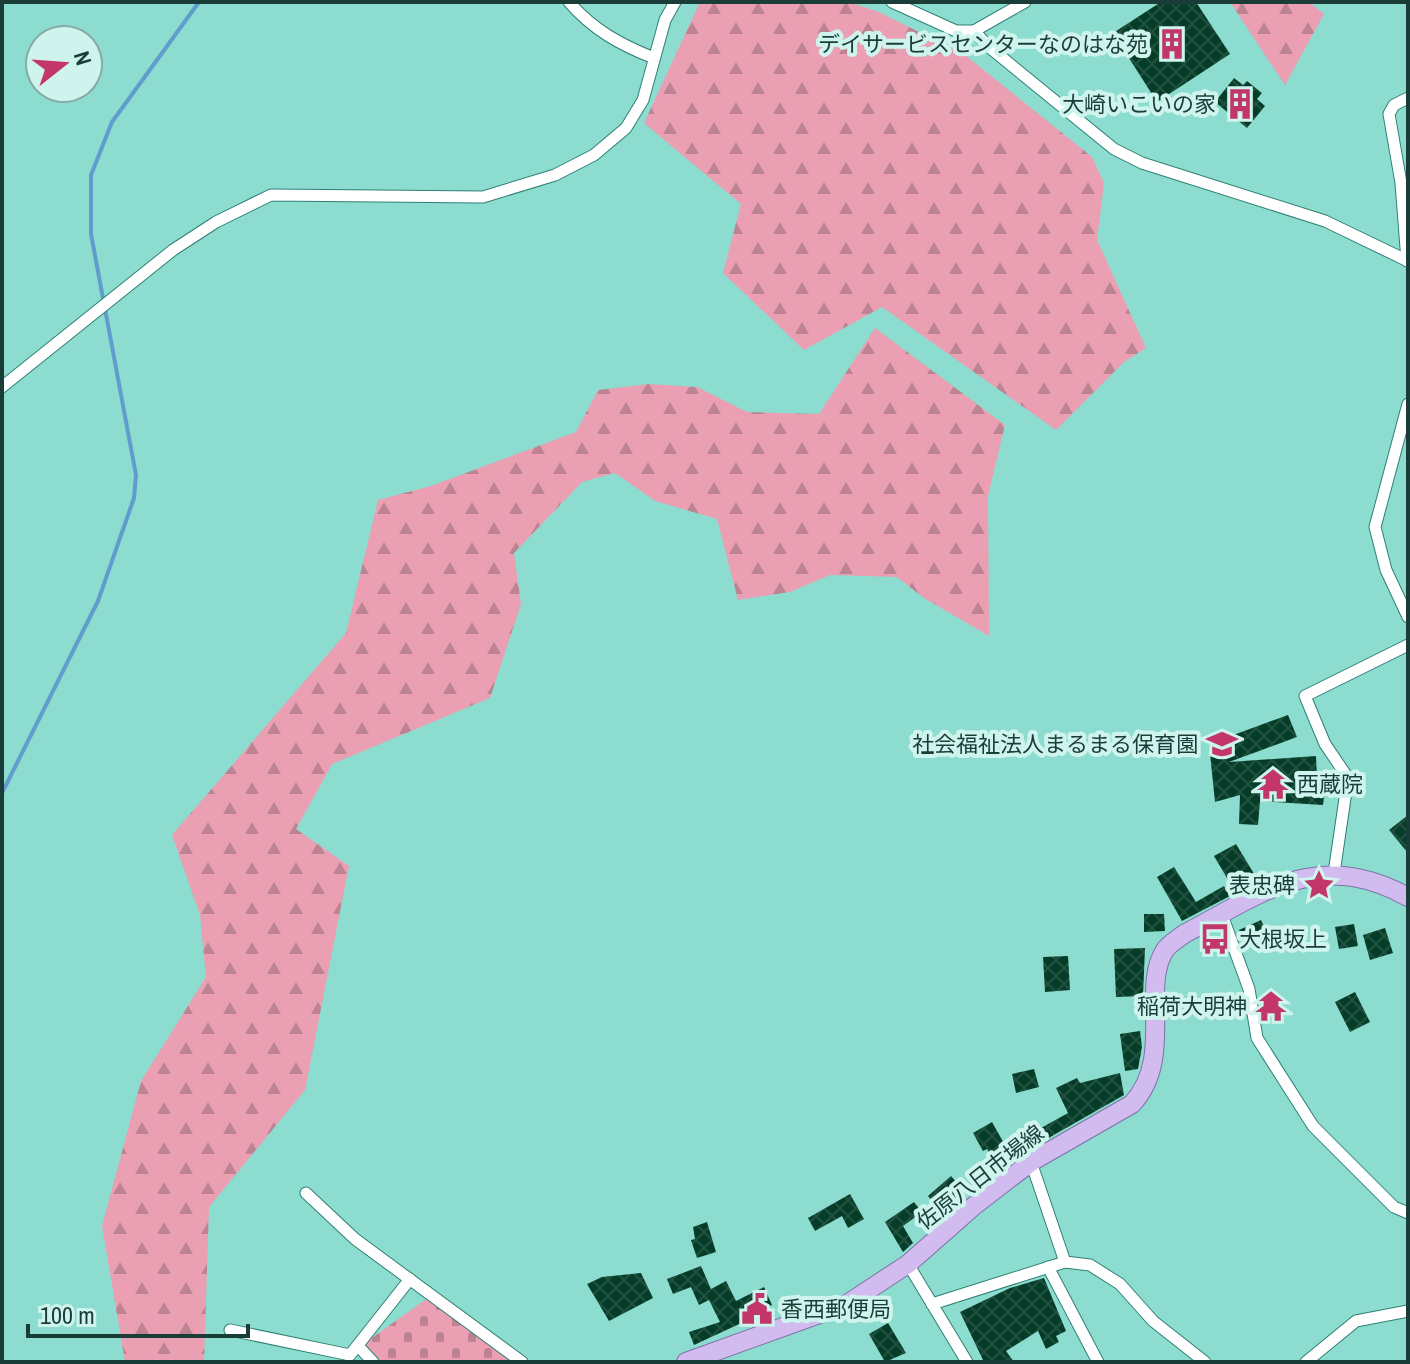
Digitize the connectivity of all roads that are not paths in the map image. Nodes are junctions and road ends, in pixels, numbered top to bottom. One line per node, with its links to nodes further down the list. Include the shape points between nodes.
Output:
1 (569, 2): 6 (street, via 618,44)
2 (675, 2): 6 (street)
3 (892, 2): 5 (street, via 956,31)
4 (1025, 2): 5 (street)
5 (974, 31): 8 (street, via 1114,149 1142,163 1325,221)
6 (654, 58): 9 (street, via 643,100 626,128 594,155 555,175 456,200 271,195 205,229)
7 (1408, 98): 8 (street, via 1389,114)
8 (1408, 261)
9 (2, 387)
10 (1408, 404): 11 (street, via 1375,527 1386,570)
11 (1408, 617)
12 (1408, 645): 13 (street, via 1305,696 1325,744 1348,778)
13 (1334, 873): 14 (main road, 佐原八日市場線); 15 (main road, 佐原八日市場線, via 1279,883)
14 (1408, 897)
15 (1222, 915): 16 (main road, 佐原八日市場線, via 1164,951 1152,1066 1142,1093 1132,1104); 18 (street, via 1249,989 1257,1038 1313,1126 1394,1207)
16 (1031, 1162): 19 (street); 20 (main road, 佐原八日市場線)
17 (306, 1193): 22 (street, via 346,1232)
18 (1408, 1213)
19 (1065, 1262): 21 (street); 32 (street, via 1090,1265 1120,1284 1153,1321)
20 (908, 1264): 23 (street); 29 (main road, 佐原八日市場線, via 847,1304)
21 (1048, 1267): 23 (street); 31 (street)
22 (410, 1279): 26 (street); 28 (street)
23 (932, 1304): 30 (street)
24 (1408, 1311): 33 (street, via 1356,1321)
25 (230, 1330): 26 (street, via 350,1355)
26 (359, 1347): 27 (street)
27 (373, 1362)
28 (522, 1362)
29 (686, 1362)
30 (967, 1362)
31 (1098, 1362)
32 (1205, 1362)
33 (1306, 1362)

